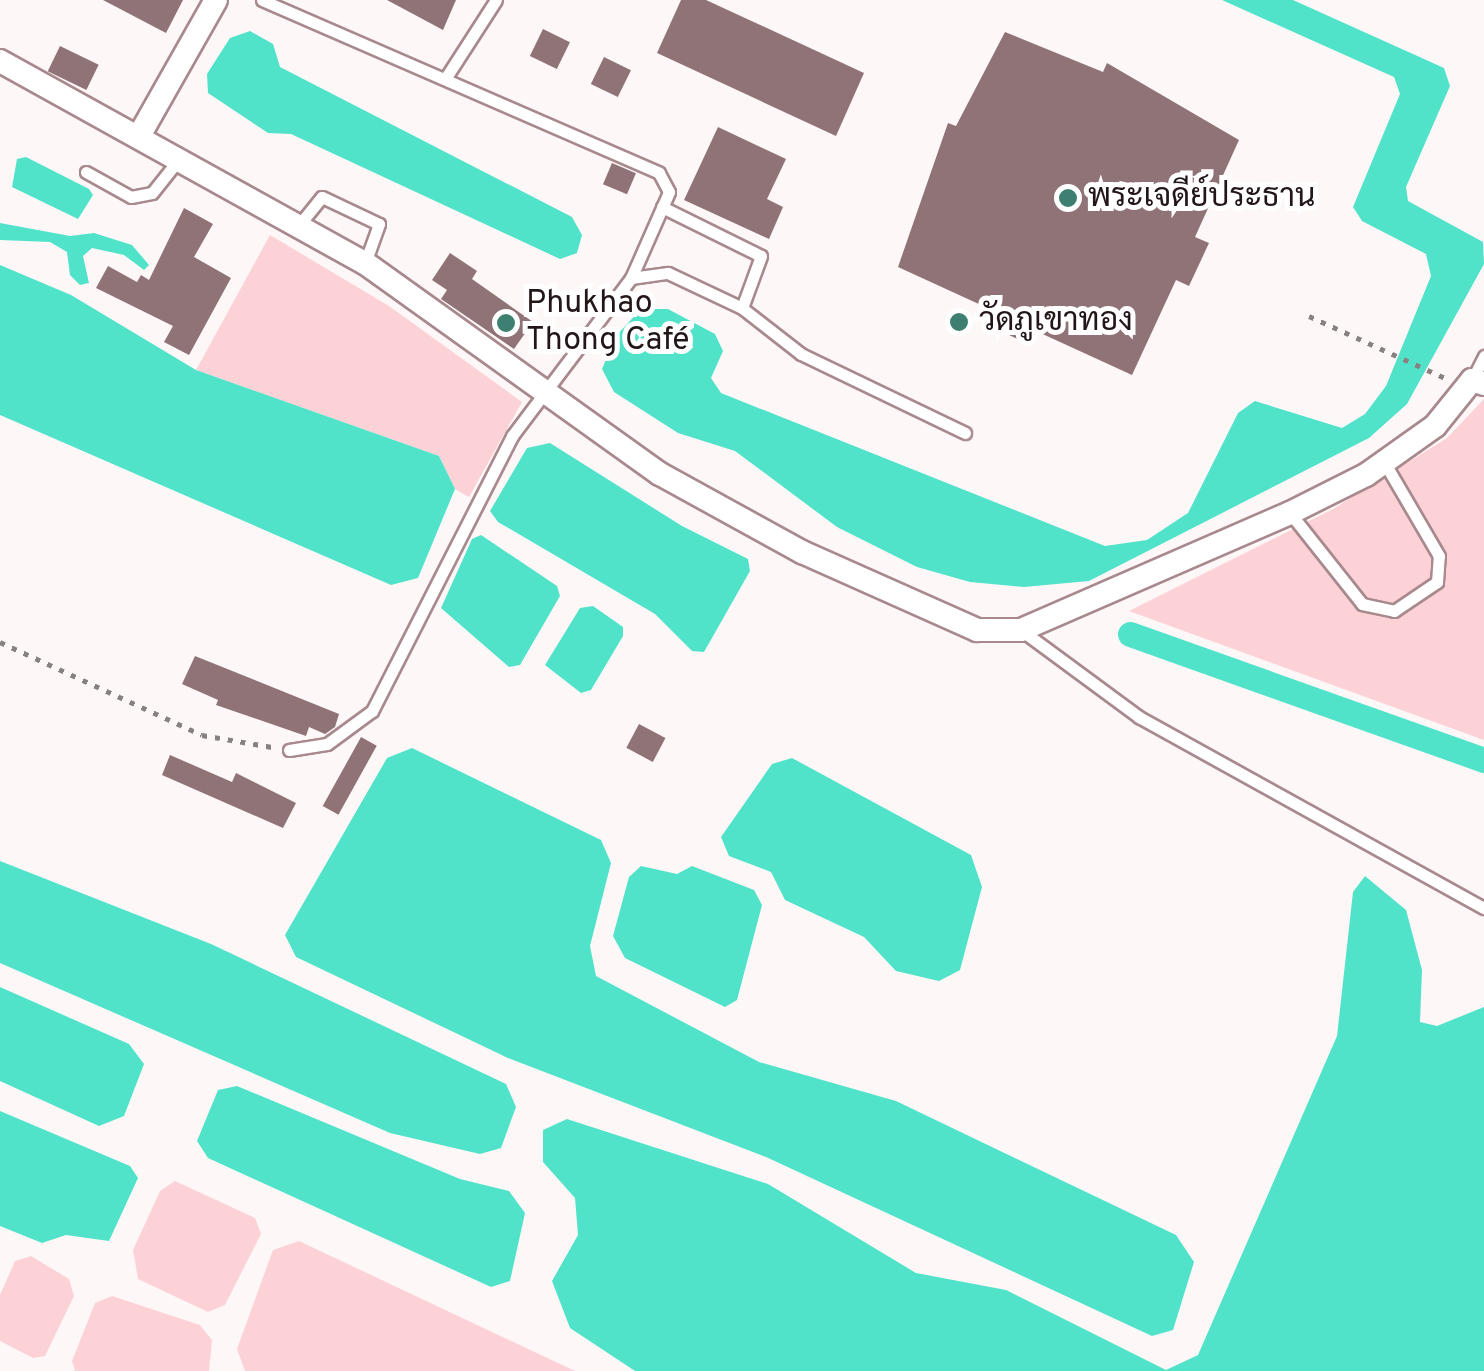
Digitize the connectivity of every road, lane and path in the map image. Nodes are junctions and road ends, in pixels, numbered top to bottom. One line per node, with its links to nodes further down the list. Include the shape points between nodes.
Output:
1 (216, 0): 6 (street)
2 (262, 0): 5 (lane)
3 (496, 0): 5 (lane)
4 (0, 61): 6 (street)
5 (445, 78): 9 (lane, via 659,174 669,192)
6 (139, 136): 7 (street)
7 (179, 159): 8 (lane, via 152,193 131,198); 10 (street)
8 (86, 172)
9 (662, 207): 12 (lane); 13 (lane, via 762,256)
10 (300, 225): 11 (street); 11 (lane, via 322,198 379,224)
11 (365, 263): 18 (street)
12 (630, 278): 13 (lane, via 668,274); 18 (lane)
13 (742, 308): 19 (lane, via 802,354)
14 (1309, 316): 16 (path)
15 (1484, 356): 17 (lane)
16 (1439, 376)
17 (1478, 382): 20 (street, via 1435,426)
18 (548, 391): 22 (street, via 660,474 802,552 942,619 977,630); 24 (lane, via 470,507 372,711 328,744)
19 (965, 433)
20 (1384, 462): 21 (street); 21 (lane, via 1440,556 1438,582 1394,610 1362,604)
21 (1290, 512): 22 (street)
22 (1021, 630): 25 (lane, via 1138,717)
23 (0, 642): 24 (path, via 202,735)
24 (290, 750)
25 (1484, 908)

